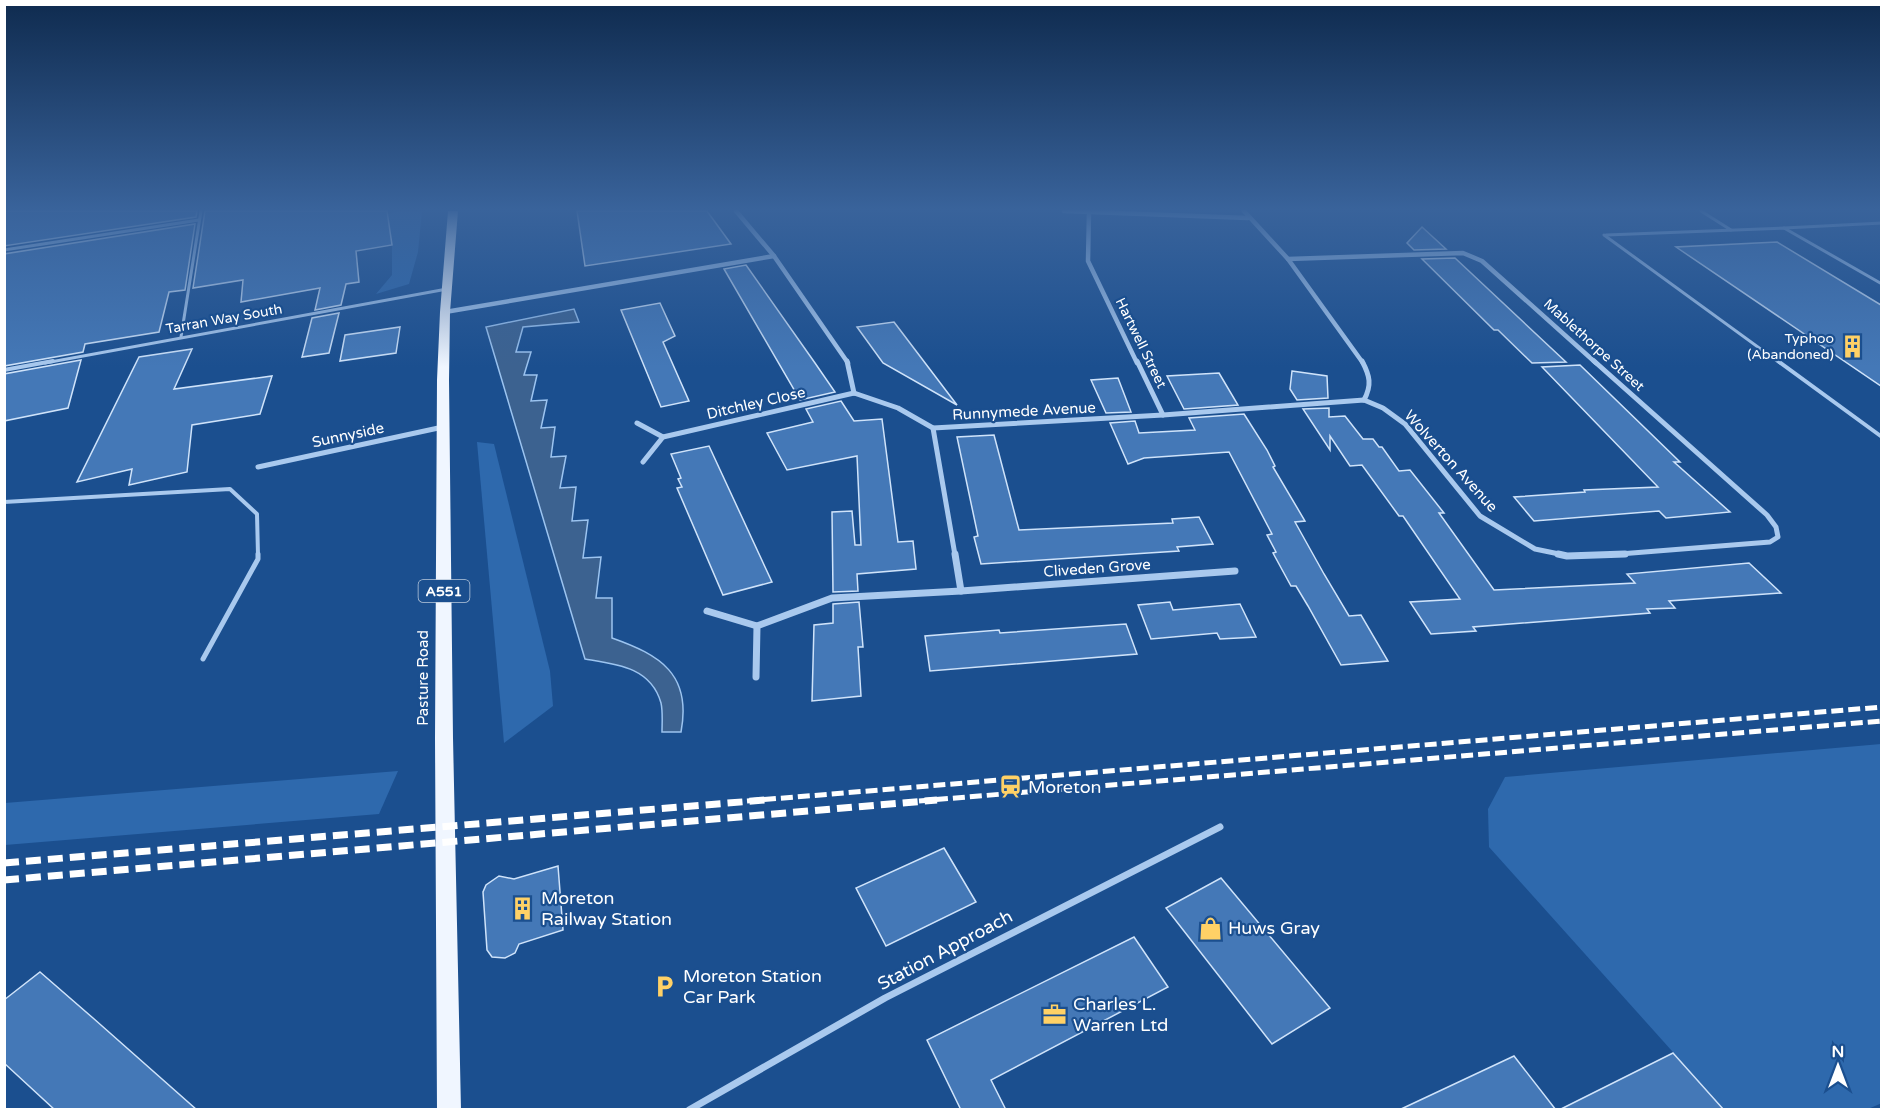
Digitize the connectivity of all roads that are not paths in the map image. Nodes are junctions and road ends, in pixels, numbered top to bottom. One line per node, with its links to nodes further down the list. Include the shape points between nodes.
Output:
1 (192, 263): 13 (lane)
2 (449, 263): 11 (main road, Pasture Road / A551)
3 (733, 263): 12 (street)
4 (779, 263): 15 (street, via 848,363)
5 (1089, 263): 17 (street, Hartwell Street)
6 (1291, 263): 16 (street, via 1369,374 1370,388)
7 (1484, 263): 26 (street, Mablethorpe Street)
8 (1642, 263): 22 (lane)
9 (1845, 263): 10 (lane)
10 (1881, 284)
11 (447, 289): 12 (main road, Pasture Road / A551); 13 (lane, Tarran Way South)
12 (445, 312): 19 (main road, Pasture Road / A551)
13 (180, 337): 14 (lane, Tarran Way South)
14 (4, 370)
15 (854, 393): 20 (street, Runnymede Avenue, via 898,408); 21 (street, Ditchley Close)
16 (1364, 400): 17 (street, Runnymede Avenue); 26 (street, Wolverton Avenue, via 1405,424 1480,516 1535,549 1567,556 1600,556 1770,542 1778,537 1778,530)
17 (1163, 415): 20 (street, Runnymede Avenue)
18 (637, 423): 21 (street)
19 (444, 427): 24 (street, Sunnyside); 34 (main road, Pasture Road / A551)
20 (933, 428): 28 (street)
21 (663, 437): 23 (street)
22 (1881, 437)
23 (644, 462)
24 (258, 467)
25 (4, 502): 31 (lane, via 230,489 257,514 258,559)
26 (1755, 505)
27 (1235, 571): 28 (street, Cliveden Grove)
28 (962, 591): 30 (street, Cliveden Grove, via 832,598)
29 (708, 611): 30 (street)
30 (758, 626): 32 (street)
31 (203, 658)
32 (756, 677)
33 (1220, 827): 35 (lane, Station Approach, via 774,1058)
34 (449, 1110)
35 (689, 1110)

